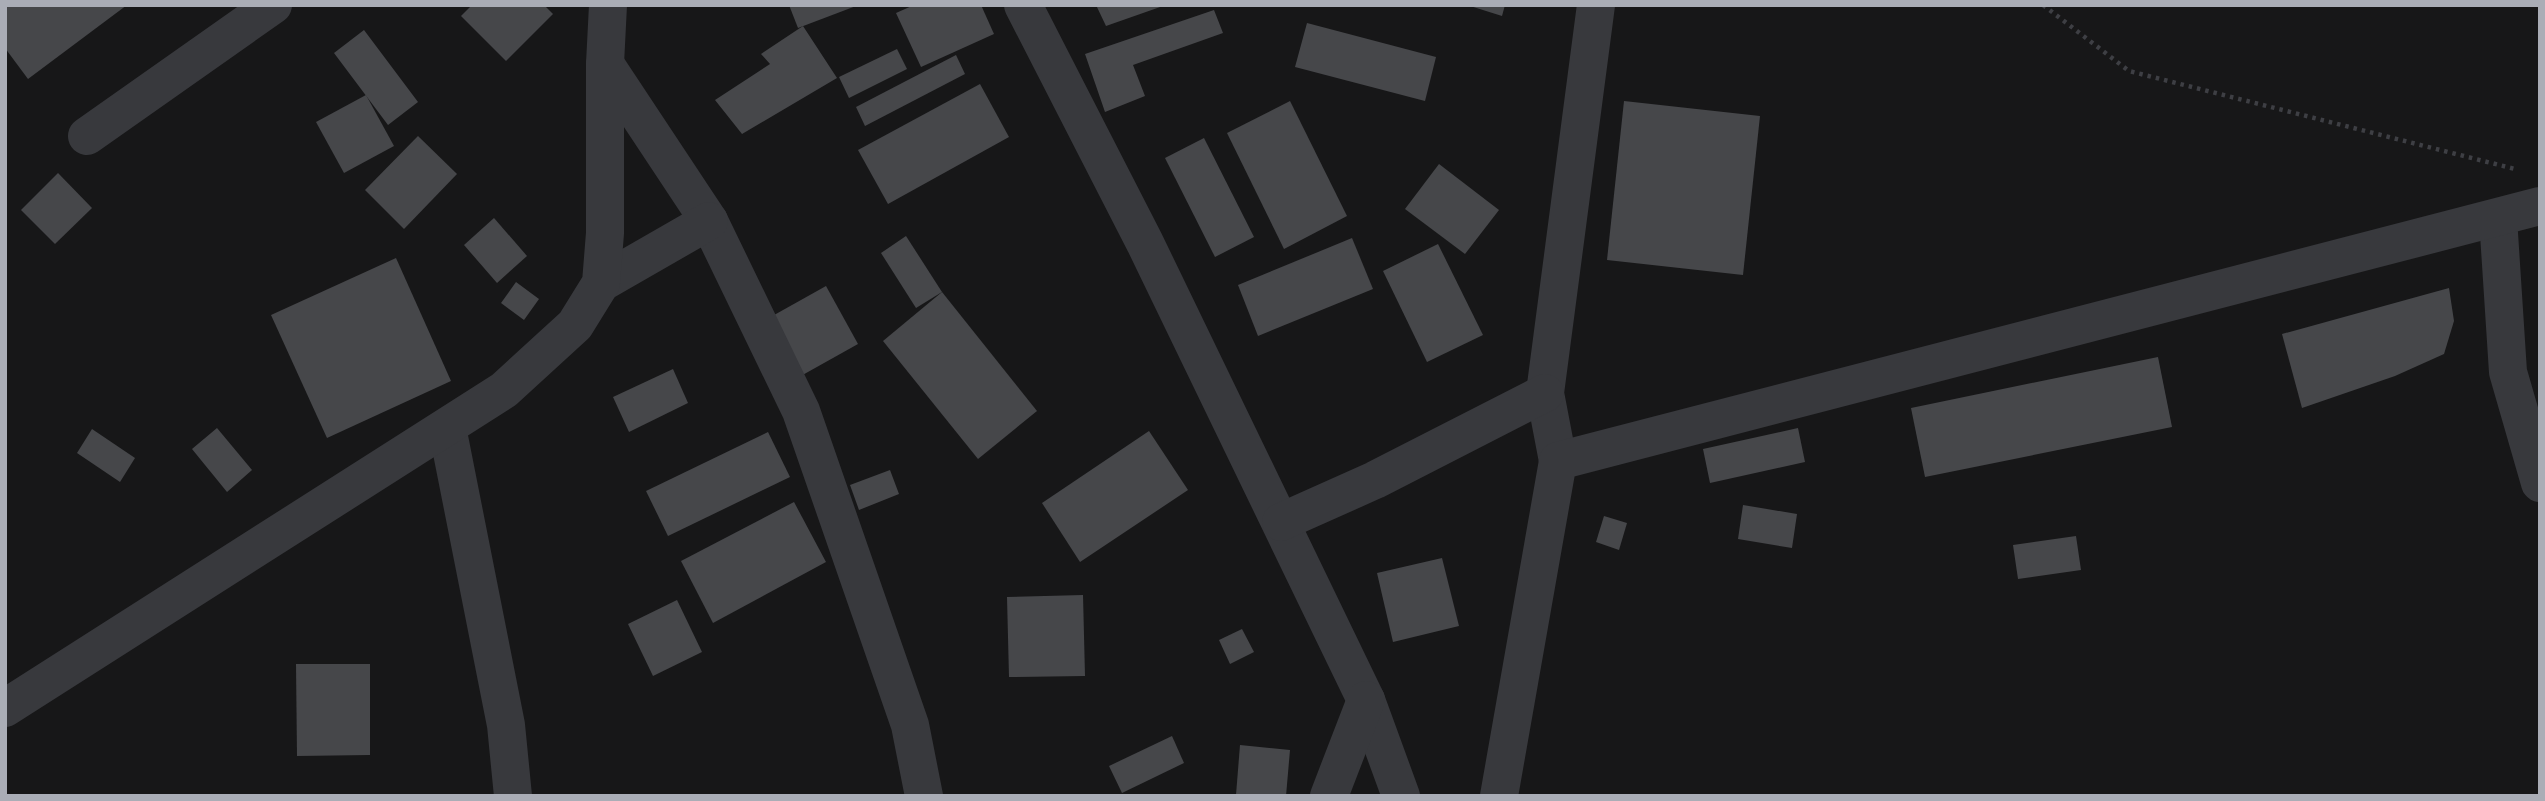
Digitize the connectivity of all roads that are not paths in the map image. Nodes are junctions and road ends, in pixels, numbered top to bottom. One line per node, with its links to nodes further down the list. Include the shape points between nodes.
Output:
1 (273, 5): 6 (street)
2 (608, 5): 5 (street)
3 (1023, 5): 15 (street)
4 (1596, 5): 11 (street)
5 (605, 64): 9 (street); 10 (street)
6 (87, 136)
7 (2533, 189): 8 (street)
8 (2498, 218): 13 (street); 14 (street, via 2508,372)
9 (709, 220): 10 (street); 19 (street, via 801,411 910,725)
10 (601, 283): 12 (street, via 575,325 504,390)
11 (1545, 393): 13 (street); 15 (street, via 1375,480)
12 (447, 427): 17 (street); 18 (street, via 506,726)
13 (1558, 461): 22 (street)
14 (2540, 482)
15 (1280, 522): 16 (street)
16 (1366, 700): 20 (street); 21 (street)
17 (5, 708)
18 (513, 796)
19 (924, 796)
20 (1329, 796)
21 (1401, 796)
22 (1499, 796)

